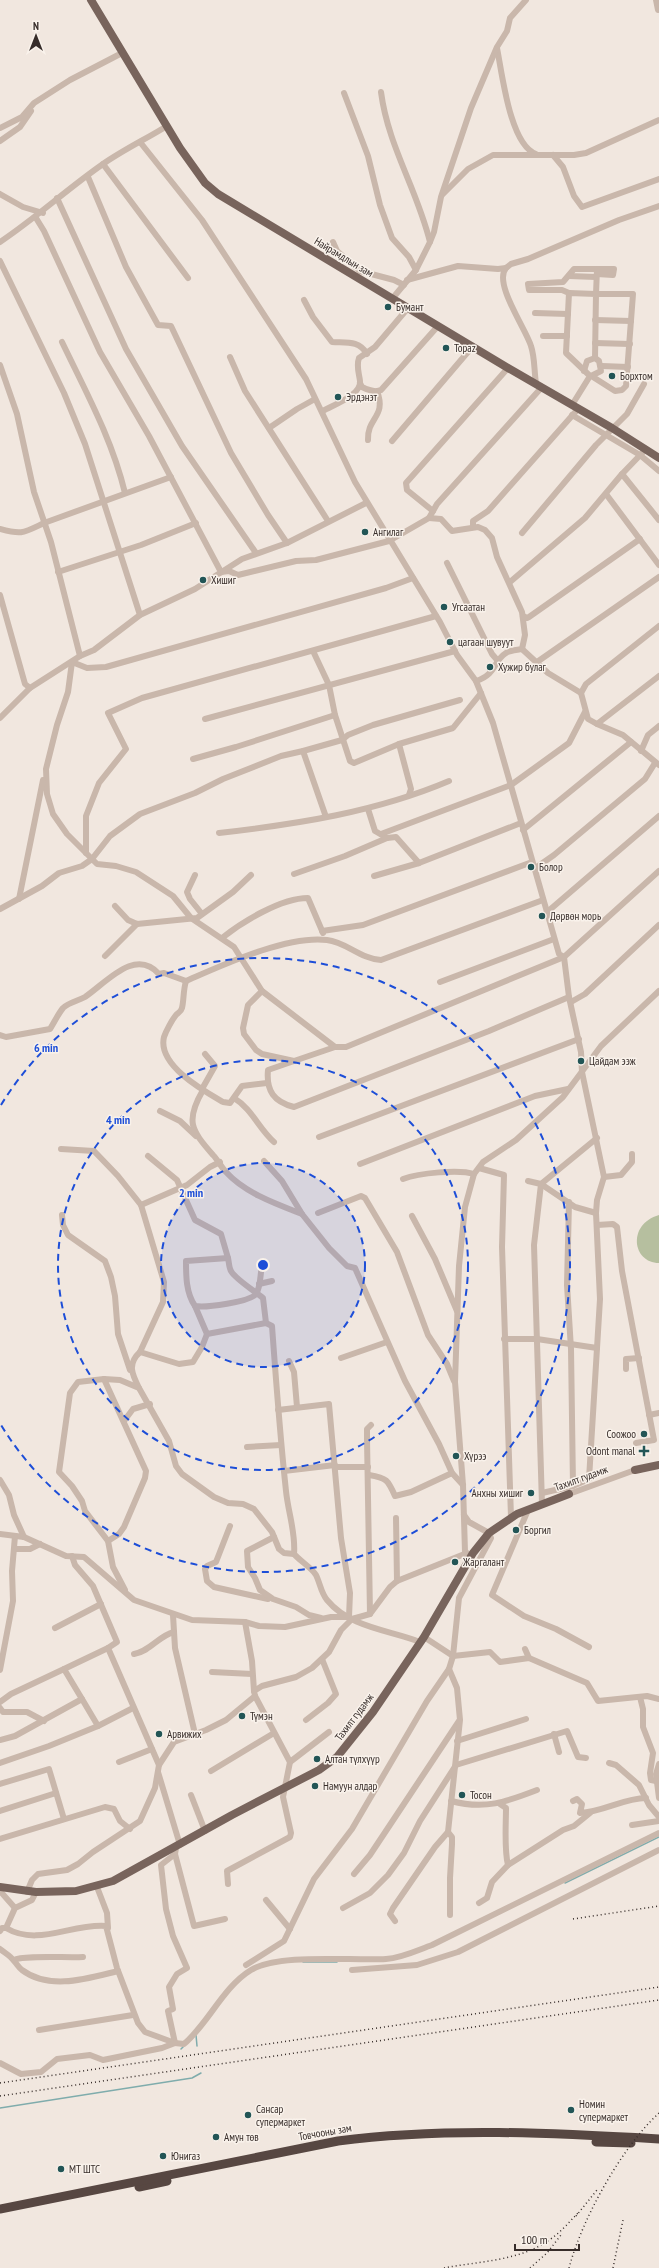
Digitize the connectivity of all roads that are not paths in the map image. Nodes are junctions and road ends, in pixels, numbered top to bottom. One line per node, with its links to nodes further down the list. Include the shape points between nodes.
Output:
1 (91, 0): 6 (main road, Найрамдлын зам)
2 (526, 0): 5 (street, via 510,18 507,31)
3 (656, 0): 4 (street)
4 (658, 10)
5 (497, 47): 15 (street, via 514,125 527,149); 21 (street, via 471,108)
6 (122, 53): 9 (street, via 76,76); 11 (main road, Найрамдлын зам)
7 (380, 92): 28 (street, via 384,118 422,212)
8 (344, 93): 31 (street, via 368,156 380,205 392,238 409,257)
9 (34, 103): 12 (street, via 22,117); 13 (street, via 31,113 20,127)
10 (659, 120): 16 (street, via 586,152)
11 (167, 126): 14 (street); 37 (main road, Найрамдлын зам, via 191,165 205,183 218,194)
12 (0, 128)
13 (0, 141)
14 (140, 142): 17 (street); 64 (street, via 202,220 283,342)
15 (537, 155): 16 (street); 21 (street, via 508,154 485,158 468,169)
16 (553, 155): 19 (street, via 563,167 574,196 582,207)
17 (103, 164): 18 (street); 32 (street)
18 (88, 176): 22 (street); 92 (street, via 137,288 158,325 171,326 231,453)
19 (659, 179)
20 (0, 194): 24 (street, via 23,207)
21 (441, 197): 28 (street)
22 (57, 198): 24 (street); 94 (street, via 126,349 182,446)
23 (659, 206): 30 (street, via 619,220)
24 (43, 212): 25 (street)
25 (36, 218): 26 (street); 76 (street, via 100,352)
26 (0, 242)
27 (333, 242): 34 (street, via 337,250 360,271)
28 (430, 242): 31 (street)
29 (0, 261): 79 (street, via 75,419)
30 (506, 268): 34 (street, via 458,266); 62 (street, via 503,277 504,289 531,345)
31 (416, 270): 34 (street)
32 (188, 278)
33 (563, 282): 35 (street); 35 (street, via 529,284 528,289); 36 (street, via 569,276 597,273)
34 (405, 283): 37 (street)
35 (567, 292): 36 (street); 41 (street)
36 (596, 294): 42 (street); 43 (street, via 633,294)
37 (392, 299): 39 (main road, Найрамдлын зам)
38 (304, 300): 51 (street, via 313,318 332,342 358,344 363,346)
39 (408, 308): 44 (main road, Найрамдлын зам); 51 (street)
40 (535, 313): 41 (street)
41 (568, 314): 46 (street)
42 (595, 320): 43 (street); 48 (street)
43 (631, 321): 49 (street)
44 (438, 326): 50 (main road, Найрамдлын зам); 63 (street, via 390,382)
45 (543, 336): 46 (street)
46 (567, 336): 58 (street, via 567,356)
47 (62, 342): 77 (street, via 102,421)
48 (595, 343): 49 (street); 53 (street)
49 (630, 344): 56 (street)
50 (473, 346): 57 (main road, Найрамдлын зам); 71 (street)
51 (368, 354): 60 (street, via 358,360)
52 (230, 357): 67 (street, via 245,391)
53 (595, 358): 55 (street); 58 (street, via 586,362)
54 (0, 365): 85 (street, via 17,414)
55 (602, 366): 56 (street); 59 (street, via 599,373)
56 (628, 367): 59 (street, via 627,382 622,390 615,391)
57 (508, 368): 62 (main road, Найрамдлын зам); 81 (street, via 406,483 407,490)
58 (584, 371): 59 (street)
59 (591, 376): 65 (street)
60 (360, 383): 63 (street, via 362,387); 66 (street, via 358,391)
61 (644, 384): 68 (street, via 627,414)
62 (539, 385): 65 (main road, Найрамдлын зам); 81 (street)
63 (377, 391): 70 (street, via 381,402 380,410 370,427)
64 (315, 399): 66 (street); 67 (street)
65 (574, 410): 68 (main road, Найрамдлын зам); 69 (street); 87 (street, via 488,511 472,522)
66 (322, 412): 80 (street)
67 (269, 428): 84 (street)
68 (612, 428): 69 (street); 72 (main road, Найрамдлын зам)
69 (606, 435): 72 (street); 89 (street)
70 (368, 440)
71 (392, 441)
72 (643, 452): 73 (main road, Найрамдлын зам); 74 (street); 75 (street)
73 (659, 458)
74 (659, 471)
75 (622, 474): 78 (street); 83 (street)
76 (171, 477): 77 (street); 86 (street)
77 (125, 493): 79 (street)
78 (606, 494): 90 (street); 101 (street, via 575,528)
79 (102, 502): 85 (street); 93 (street)
80 (366, 502): 84 (street); 91 (street)
81 (433, 511): 82 (street)
82 (429, 518): 87 (street, via 442,520 452,531); 91 (street)
83 (659, 520)
84 (328, 521): 92 (street)
85 (44, 523): 88 (street, via 24,532); 97 (street)
86 (196, 523): 93 (street); 98 (street)
87 (473, 527): 101 (street, via 482,528 491,536 497,557)
88 (0, 529)
89 (522, 533)
90 (640, 539): 96 (street); 105 (street, via 529,617)
91 (389, 541): 98 (street, via 316,560 296,561 262,570 234,575); 100 (street)
92 (288, 543): 94 (street)
93 (118, 552): 97 (street); 103 (street)
94 (256, 553): 98 (street, via 229,565)
95 (447, 563): 111 (street, via 492,654)
96 (659, 565)
97 (58, 572): 110 (street)
98 (221, 572): 103 (street, via 195,589)
99 (659, 577): 113 (street)
100 (413, 578): 104 (street); 112 (street, via 386,588 106,668 87,668)
101 (510, 582): 105 (street)
102 (0, 595): 117 (street, via 19,668 25,684)
103 (140, 615): 110 (street, via 94,650)
104 (436, 616): 108 (street); 109 (street)
105 (523, 616): 107 (street, via 525,640)
106 (659, 626): 119 (street, via 586,684)
107 (522, 649): 111 (street, via 506,652); 113 (street)
108 (313, 651): 116 (street); 147 (street, via 142,698 108,713 126,749 99,783 86,816)
109 (455, 651): 115 (street); 116 (street)
110 (80, 656): 112 (street)
111 (498, 660): 115 (street, via 496,668)
112 (72, 662): 117 (street); 136 (street, via 68,692)
113 (537, 662): 119 (street, via 548,673)
114 (659, 676): 127 (street)
115 (476, 681): 118 (street)
116 (329, 685): 124 (street); 126 (street)
117 (30, 688): 121 (street)
118 (481, 693): 131 (street, via 453,728); 138 (street, via 493,723)
119 (581, 693): 123 (street)
120 (460, 700): 129 (street, via 373,725)
121 (12, 706): 122 (street); 125 (street)
122 (0, 709)
123 (585, 712): 127 (street, via 588,719); 138 (street, via 569,743)
124 (335, 715): 129 (street); 134 (street)
125 (0, 718)
126 (205, 719)
127 (597, 724): 130 (street, via 623,735)
128 (659, 726): 132 (street, via 648,734)
129 (342, 740): 131 (street, via 350,761 354,763); 133 (street)
130 (631, 742): 132 (street); 144 (street)
131 (399, 744): 139 (street, via 411,789)
132 (641, 750): 135 (street)
133 (303, 751): 142 (street); 148 (street, via 281,756 140,814 110,836)
134 (192, 759)
135 (657, 764): 151 (street, via 645,779)
136 (46, 769): 147 (street, via 47,794 53,814 66,834); 157 (street)
137 (449, 781): 139 (street)
138 (511, 785): 143 (street); 146 (street)
139 (410, 795): 140 (street)
140 (368, 809): 142 (street); 146 (street, via 375,831)
141 (659, 816): 161 (street)
142 (326, 817): 145 (street)
143 (521, 823): 144 (street); 149 (street)
144 (523, 830): 150 (street)
145 (220, 833)
146 (384, 836): 149 (street, via 396,837); 153 (street, via 345,856)
147 (86, 853): 148 (street)
148 (92, 859): 157 (street, via 82,866 60,873); 163 (street, via 97,864 136,872 157,884 173,896)
149 (419, 862): 156 (street)
150 (532, 862): 151 (street); 166 (street, via 362,925)
151 (534, 869): 158 (street)
152 (659, 871): 171 (street)
153 (294, 874)
154 (195, 875): 162 (street, via 187,892)
155 (251, 875): 162 (street, via 233,892)
156 (374, 876)
157 (19, 899): 160 (street)
158 (542, 900): 161 (street); 169 (street, via 381,960 372,960)
159 (115, 906): 164 (street, via 128,920)
160 (0, 909)
161 (546, 913): 168 (street)
162 (202, 914): 163 (street, via 197,918)
163 (191, 918): 164 (street); 167 (street)
164 (137, 924): 170 (street)
165 (659, 925): 177 (street, via 585,994)
166 (322, 931): 167 (street, via 308,898 303,898 252,917); 169 (street)
167 (222, 938): 172 (street, via 234,947)
168 (554, 938): 171 (street, via 559,954); 174 (street)
169 (327, 940): 172 (street, via 304,940 282,945)
170 (105, 956)
171 (564, 957): 177 (street); 180 (street, via 370,1037 346,1046)
172 (241, 960): 173 (street); 175 (street)
173 (186, 981): 178 (street, via 164,973 159,974 149,965 140,963 120,970 87,996 64,1008 50,1029 6,1037); 185 (street, via 182,1008 164,1038 164,1050 187,1080)
174 (440, 982)
175 (262, 991): 180 (street); 182 (street, via 248,1005 244,1034 262,1054)
176 (659, 991): 183 (street, via 601,1046)
177 (570, 1000): 179 (street); 184 (street, via 294,1107 281,1103 269,1089)
178 (0, 1035)
179 (578, 1039): 183 (street); 189 (street)
180 (335, 1047): 182 (street)
181 (205, 1054): 185 (street, via 215,1066)
182 (294, 1061): 184 (street, via 268,1070)
183 (582, 1072): 186 (street); 190 (street)
184 (267, 1082): 187 (street, via 242,1086)
185 (202, 1089): 187 (street, via 223,1102 230,1103); 191 (street, via 193,1107 192,1121)
186 (568, 1089): 198 (street, via 535,1096); 199 (street, via 563,1097 516,1140 482,1162)
187 (234, 1098): 192 (street, via 249,1110)
188 (160, 1111): 191 (street, via 180,1121)
189 (319, 1137)
190 (597, 1138): 201 (street); 204 (street)
191 (200, 1140): 197 (street)
192 (274, 1142)
193 (62, 1149): 207 (street, via 94,1151)
194 (632, 1154): 201 (street, via 632,1162 621,1175)
195 (148, 1156): 205 (street, via 177,1180)
196 (264, 1161): 211 (street, via 282,1181)
197 (220, 1162): 205 (street); 211 (street, via 239,1184)
198 (360, 1164)
199 (479, 1168): 200 (street); 223 (street, via 504,1175 501,1219)
200 (474, 1174): 202 (street, via 464,1170 424,1173); 220 (street, via 465,1207 459,1266)
201 (604, 1177): 209 (street)
202 (403, 1179)
203 (528, 1181): 204 (street)
204 (541, 1184): 206 (street); 224 (street, via 534,1245)
205 (180, 1188): 207 (street); 214 (street, via 195,1220 221,1234)
206 (569, 1202): 209 (street, via 575,1207); 226 (street, via 567,1234)
207 (141, 1205): 228 (street, via 164,1282 163,1302)
208 (318, 1213): 235 (street, via 361,1196 365,1198 396,1252 428,1335 447,1364)
209 (596, 1213): 213 (street)
210 (62, 1214): 233 (street, via 63,1225 68,1235 105,1261 115,1296 118,1334)
211 (302, 1214): 225 (street, via 329,1248 347,1266 355,1268)
212 (412, 1216): 220 (street)
213 (597, 1225): 227 (street, via 600,1299); 230 (street, via 613,1224 617,1227 622,1271)
214 (228, 1258): 218 (street, via 231,1272); 219 (street, via 186,1261 190,1299)
215 (262, 1266): 217 (street)
216 (272, 1281): 217 (street)
217 (259, 1284): 218 (street)
218 (257, 1293): 219 (street, via 224,1304); 221 (street, via 266,1305)
219 (195, 1306): 222 (street)
220 (458, 1312): 235 (street)
221 (266, 1323): 222 (street); 239 (street, via 272,1326)
222 (207, 1334): 228 (street, via 193,1362 179,1364)
223 (504, 1339): 224 (street); 263 (street)
224 (537, 1339): 226 (street); 258 (street)
225 (387, 1342): 229 (street); 253 (street)
226 (570, 1343): 227 (street); 257 (street)
227 (597, 1348): 257 (street, via 589,1479)
228 (140, 1352): 233 (street, via 134,1358)
229 (341, 1358)
230 (639, 1358): 232 (street, via 626,1359); 241 (street)
231 (289, 1361): 238 (street, via 294,1372)
232 (626, 1369)
233 (131, 1371): 236 (street)
234 (104, 1379): 236 (street, via 120,1380); 242 (street); 271 (street, via 78,1382 70,1393 59,1472 72,1486 85,1511)
235 (455, 1382): 256 (street)
236 (139, 1388): 237 (street)
237 (150, 1404): 242 (street, via 133,1409); 270 (street, via 169,1441 176,1466 182,1474 214,1497 254,1509)
238 (297, 1407): 239 (street); 249 (street, via 329,1404)
239 (278, 1410): 246 (street)
240 (659, 1413): 241 (street)
241 (650, 1415): 244 (street)
242 (124, 1421): 271 (street, via 145,1465 146,1478 124,1527)
243 (372, 1425): 250 (street, via 367,1429)
244 (656, 1431): 245 (street, via 654,1440)
245 (636, 1443)
246 (281, 1445): 247 (street); 252 (street)
247 (247, 1447)
248 (659, 1465): 251 (main road)
249 (335, 1466): 250 (street); 252 (street); 283 (street, via 350,1593)
250 (368, 1467): 254 (street)
251 (635, 1470): 259 (street, Тахилт гудамж)
252 (284, 1471): 275 (street, via 295,1544)
253 (452, 1473): 254 (street, via 411,1492 395,1496 389,1482); 256 (street)
254 (369, 1475): 281 (street)
255 (0, 1480): 269 (street, via 9,1496)
256 (463, 1485): 262 (street)
257 (573, 1486): 258 (street)
258 (542, 1492): 260 (street)
259 (569, 1494): 260 (main road, Тахилт гудамж)
260 (542, 1504): 261 (main road, Тахилт гудамж)
261 (528, 1510): 263 (main road, Тахилт гудамж); 289 (street, via 492,1595 524,1616 556,1629)
262 (464, 1515): 266 (street, via 469,1522); 274 (street)
263 (511, 1517): 266 (main road, Тахилт гудамж)
264 (396, 1518): 277 (street)
265 (230, 1526): 279 (street, via 216,1562 205,1569 207,1580 214,1587)
266 (489, 1533): 274 (main road, Тахилт гудамж); 293 (street, via 491,1540 459,1598)
267 (0, 1534): 268 (street)
268 (15, 1536): 269 (street); 273 (street)
269 (24, 1537): 272 (street)
270 (274, 1537): 275 (street, via 279,1549 284,1553); 279 (street, via 247,1551 246,1556 248,1567 260,1590)
271 (108, 1541): 278 (street, via 113,1567 126,1593)
272 (40, 1544): 273 (street, via 30,1549); 276 (street, via 66,1556)
273 (15, 1549): 297 (street, via 12,1571 13,1601)
274 (469, 1553): 277 (street); 288 (main road, Тахилт гудамж)
275 (294, 1554): 283 (street, via 315,1574 327,1601)
276 (72, 1556): 278 (street, via 84,1558); 280 (street, via 75,1565 93,1586)
277 (397, 1581): 281 (street)
278 (134, 1600): 282 (street)
279 (278, 1601): 284 (street, via 296,1607 308,1615)
280 (101, 1604): 286 (street); 290 (street, via 117,1642)
281 (370, 1614): 283 (street)
282 (173, 1615): 285 (street, via 192,1620); 287 (street)
283 (350, 1618): 284 (street); 288 (street, via 389,1634 399,1633); 295 (street)
284 (325, 1619): 285 (street, via 285,1627 259,1626)
285 (245, 1622): 300 (street)
286 (55, 1628)
287 (174, 1632): 292 (street, via 164,1634 146,1650); 315 (street, via 179,1668)
288 (422, 1640): 293 (street); 332 (main road, Тахилт гудамж, via 373,1712 337,1757)
289 (589, 1647)
290 (108, 1648): 298 (street); 307 (street)
291 (525, 1649): 294 (street)
292 (134, 1654)
293 (453, 1656): 294 (street, via 490,1652 500,1662); 296 (street)
294 (529, 1658): 302 (street, via 587,1683 598,1701)
295 (322, 1659): 301 (street, via 296,1677 262,1686); 309 (street, via 336,1694)
296 (449, 1669): 310 (street, via 457,1688); 370 (street, via 427,1701 352,1830 314,1879)
297 (0, 1670)
298 (64, 1670): 304 (street); 305 (street, via 10,1694)
299 (212, 1672): 300 (street)
300 (252, 1674): 301 (street)
301 (255, 1694): 314 (street); 315 (street, via 226,1720)
302 (640, 1697): 303 (street); 330 (street, via 643,1727 653,1753 651,1780)
303 (659, 1698)
304 (82, 1699): 311 (street); 312 (street)
305 (0, 1702)
306 (0, 1708): 311 (street, via 9,1714 27,1712)
307 (133, 1708): 312 (street); 319 (street)
308 (526, 1719): 318 (street)
309 (306, 1720)
310 (460, 1720): 318 (street); 355 (street, via 370,1855)
311 (44, 1721): 317 (street, via 15,1736)
312 (98, 1726): 324 (street)
313 (329, 1732): 323 (street)
314 (274, 1733): 323 (street); 329 (street)
315 (195, 1734): 328 (street, via 174,1742)
316 (554, 1734): 320 (street); 321 (street, via 567,1731 578,1757); 327 (street)
317 (0, 1740)
318 (456, 1741): 327 (street)
319 (152, 1749): 322 (street); 328 (street)
320 (559, 1752)
321 (586, 1758)
322 (119, 1762)
323 (290, 1762): 332 (street)
324 (0, 1763)
325 (609, 1763): 336 (street, via 616,1764 635,1782)
326 (659, 1764): 330 (street)
327 (456, 1765): 338 (street); 365 (street, via 388,1876 370,1893)
328 (158, 1768): 347 (street, via 155,1788 145,1811 140,1821); 352 (street)
329 (211, 1771)
330 (656, 1781): 337 (street)
331 (0, 1784): 334 (street, via 49,1769)
332 (283, 1790): 348 (main road, Тахилт гудамж); 356 (street, via 290,1837 227,1871)
333 (537, 1790): 340 (street)
334 (56, 1793): 341 (street); 344 (street)
335 (192, 1795): 348 (street)
336 (646, 1798): 342 (street, via 633,1799); 343 (street)
337 (659, 1798)
338 (451, 1801): 340 (street, via 468,1806); 349 (street)
339 (573, 1801): 342 (street, via 577,1799 582,1804 580,1813)
340 (500, 1804): 354 (street, via 506,1808 505,1854)
341 (0, 1811)
342 (590, 1813): 354 (street, via 574,1826)
343 (659, 1817)
344 (64, 1819): 347 (street, via 105,1807 114,1809 120,1821); 351 (street)
345 (659, 1821): 346 (street)
346 (632, 1825)
347 (130, 1829): 360 (street, via 67,1870 38,1874)
348 (205, 1831): 352 (main road, Тахилт гудамж)
349 (448, 1832): 366 (street, via 452,1837); 368 (street, via 390,1914)
350 (659, 1833): 380 (street, via 411,1953 387,1959 270,1961 251,1970 214,2006 184,2044)
351 (0, 1839)
352 (177, 1849): 358 (main road, Тахилт гудамж); 367 (street, via 194,1926); 380 (street, via 161,1865 166,1909 187,1968 176,1974 169,1987 173,2009 168,2011)
353 (659, 1850): 376 (street, via 458,1952 417,1965)
354 (508, 1865): 363 (street, via 492,1882 487,1898)
355 (354, 1874)
356 (228, 1884)
357 (0, 1887): 360 (main road, Тахилт гудамж)
358 (97, 1887): 361 (main road, Тахилт гудамж, via 76,1891); 369 (street, via 107,1913)
359 (0, 1891): 364 (street)
360 (27, 1892): 361 (main road, Тахилт гудамж)
361 (36, 1892): 364 (street, via 32,1900)
362 (266, 1900): 370 (street)
363 (479, 1903)
364 (15, 1908): 371 (street)
365 (343, 1908)
366 (450, 1915)
367 (225, 1919)
368 (395, 1921)
369 (108, 1928): 371 (street, via 103,1926 34,1936); 377 (street)
370 (290, 1929): 375 (street, via 284,1941)
371 (3, 1930)
372 (0, 1949): 374 (street)
373 (82, 1957): 374 (street, via 50,1959 21,1956)
374 (14, 1960): 377 (street, via 21,1970 29,1975 63,1982)
375 (246, 1965)
376 (352, 1970)
377 (118, 1971): 378 (street)
378 (134, 2015): 379 (street); 380 (street, via 145,2032)
379 (39, 2030)
380 (175, 2043): 381 (street, via 103,2060 90,2055 57,2060 41,2072 21,2074)
381 (0, 2063)
382 (659, 2139): 384 (highway, Товчооны зам, via 518,2134 388,2135 338,2141)
383 (659, 2144): 385 (highway, Товчооны зам, via 533,2140 388,2141 339,2147)
384 (0, 2209)
385 (0, 2215)

